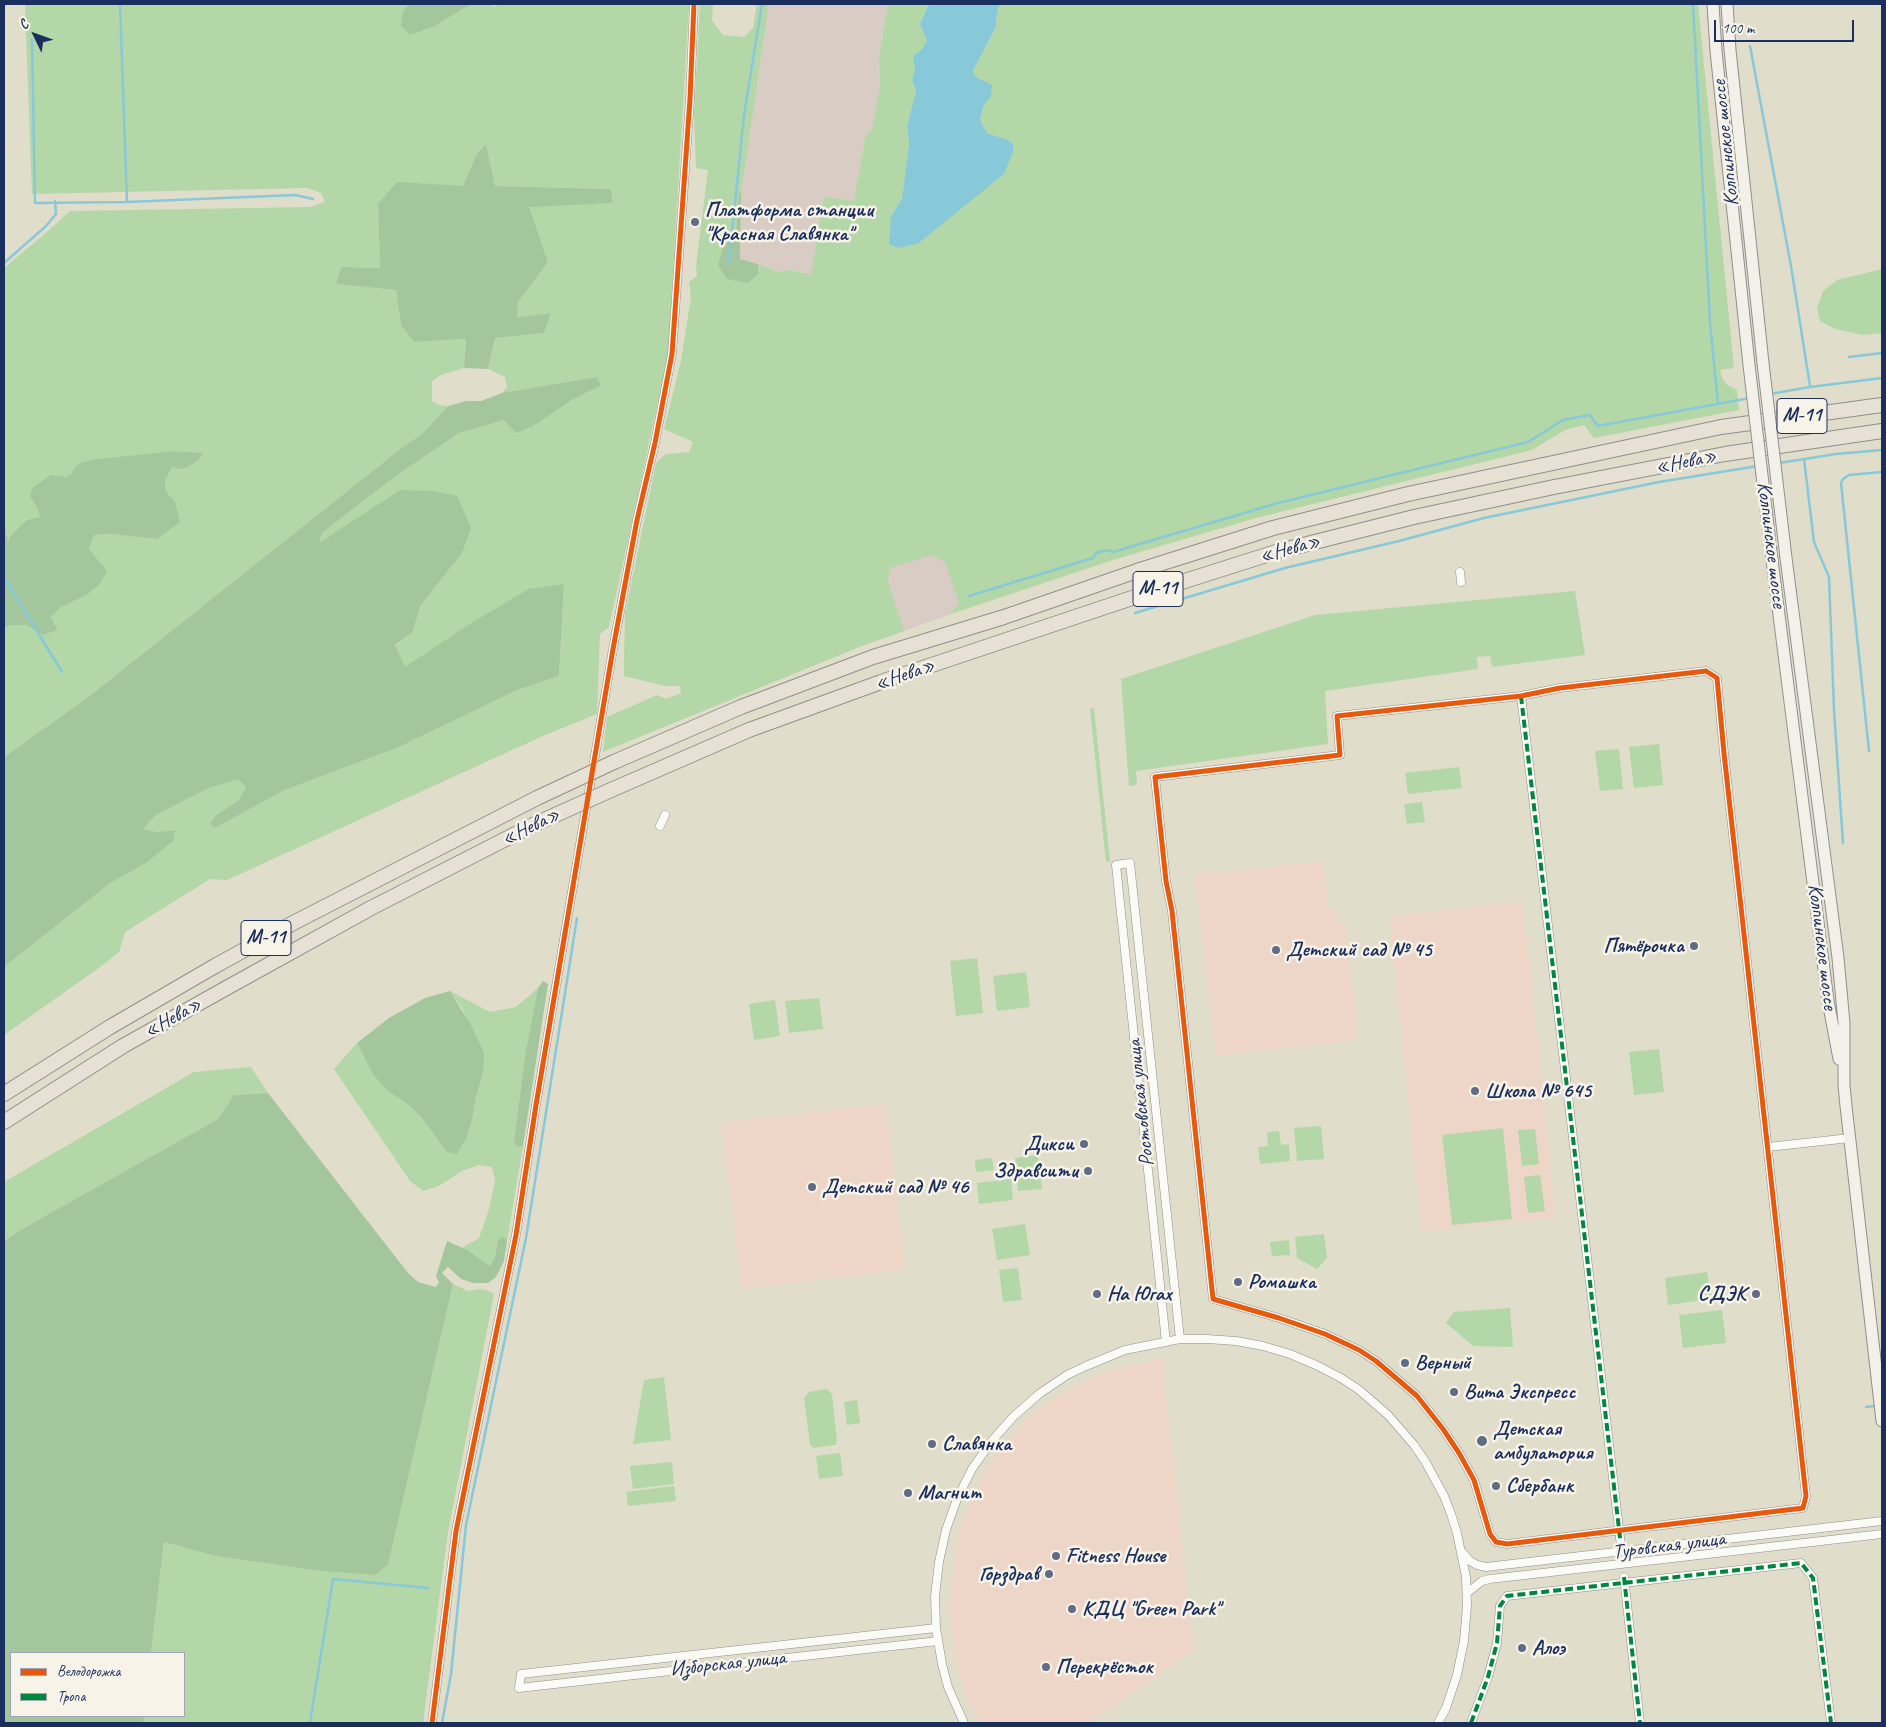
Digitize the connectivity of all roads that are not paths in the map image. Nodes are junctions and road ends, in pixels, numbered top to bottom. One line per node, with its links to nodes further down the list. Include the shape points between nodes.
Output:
1 (694, 4): 28 (street, via 672,354 614,640 516,1236 456,1531)
2 (1713, 4): 11 (main road, Колпинское шоссе, bridge, via 1772,560 1828,1001)
3 (1727, 4): 11 (main road, Колпинское шоссе, bridge, via 1763,363 1838,958 1844,1023)
4 (1882, 405): 12 (highway, «Нева» / М-11, bridge, via 1721,427 1408,494 1273,528 873,658 741,707 537,798 215,966)
5 (1882, 431): 13 (highway, «Нева» / М-11, bridge, via 1725,454 1554,487 1414,517 1279,551 767,723 533,825 371,908 123,1046)
6 (1460, 572): 7 (street)
7 (1461, 582)
8 (1521, 696): 15 (street, via 1560,688 1706,671 1717,678); 20 (street); 20 (street, via 1337,716 1340,755 1155,777 1213,1299 1325,1334 1358,1350 1417,1396 1459,1453 1474,1480 1490,1534 1496,1542 1507,1544)
9 (665, 815): 10 (street)
10 (660, 826)
11 (1844, 1085): 14 (main road, Колпинское шоссе)
12 (4, 1094)
13 (4, 1122)
14 (1850, 1138): 15 (street); 18 (main road, Колпинское шоссе)
15 (1768, 1147): 20 (street, via 1806,1496 1803,1508)
16 (1180, 1339): 17 (street); 17 (street, Ростовская улица, via 1130,863 1116,865); 23 (street, via 1236,1341 1263,1346 1316,1365 1358,1389 1388,1415 1425,1461 1448,1505)
17 (1166, 1342): 26 (street, via 1112,1355 1067,1375 1039,1394 991,1442 972,1469 946,1530 938,1562)
18 (1882, 1421)
19 (1882, 1521): 23 (street, Туровская улица, via 1486,1567 1470,1561)
20 (1619, 1531): 22 (street)
21 (1882, 1534): 25 (street, Туровская улица, via 1490,1579)
22 (1621, 1546)
23 (1462, 1552): 25 (street)
24 (1625, 1580): 31 (street, via 1507,1596 1500,1606 1497,1643); 32 (street); 33 (street, via 1801,1563 1814,1578)
25 (1467, 1593): 30 (street, via 1464,1641 1457,1675)
26 (936, 1628): 27 (street); 27 (street, Изборская улица, via 521,1674 519,1688)
27 (938, 1641): 29 (street, via 948,1687)
28 (432, 1723)
29 (964, 1723)
30 (1438, 1723)
31 (1471, 1723)
32 (1640, 1723)
33 (1831, 1723)

